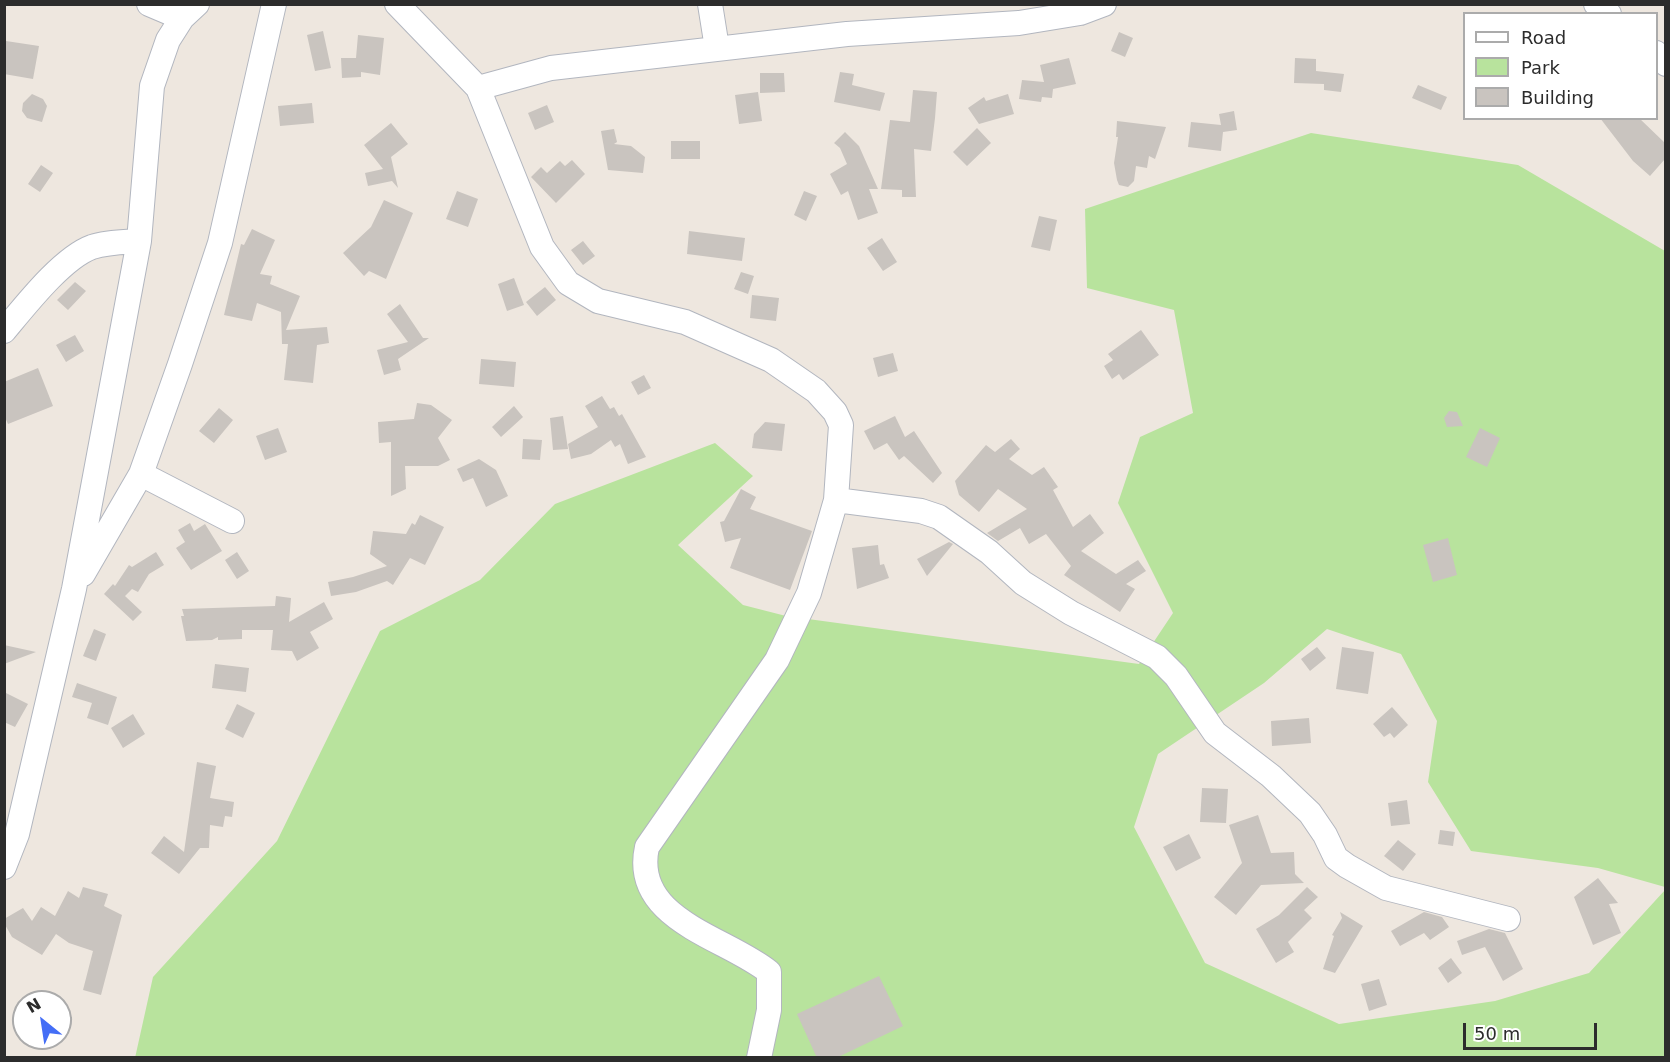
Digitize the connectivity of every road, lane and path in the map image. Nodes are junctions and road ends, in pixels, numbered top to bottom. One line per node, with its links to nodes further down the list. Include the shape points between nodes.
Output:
1 (149, 4): 6 (street)
2 (274, 4): 11 (street, via 220,243)
3 (397, 4): 8 (street)
4 (710, 4): 7 (street)
5 (1104, 4): 7 (street, via 1080,13 1019,23 847,34)
6 (189, 11): 9 (street, via 168,40 152,86)
7 (717, 48): 8 (street, via 551,68)
8 (478, 88): 12 (street, via 543,247 568,283 598,301 685,322 771,360 816,392 835,412 841,425)
9 (139, 241): 10 (street, via 104,243 76,256 40,288); 14 (street)
10 (4, 332)
11 (141, 474): 13 (street); 14 (street)
12 (836, 500): 16 (street, via 939,517 989,552 1023,583 1071,613 1157,657 1176,676 1215,733 1271,776 1310,813 1336,858 1347,866 1386,888); 17 (street, via 809,593 777,660 647,847 645,860 648,884 655,897 695,930 769,972 769,1010)
13 (232, 521)
14 (74, 589): 15 (street, via 17,834)
15 (4, 867)
16 (1508, 919)
17 (759, 1058)

